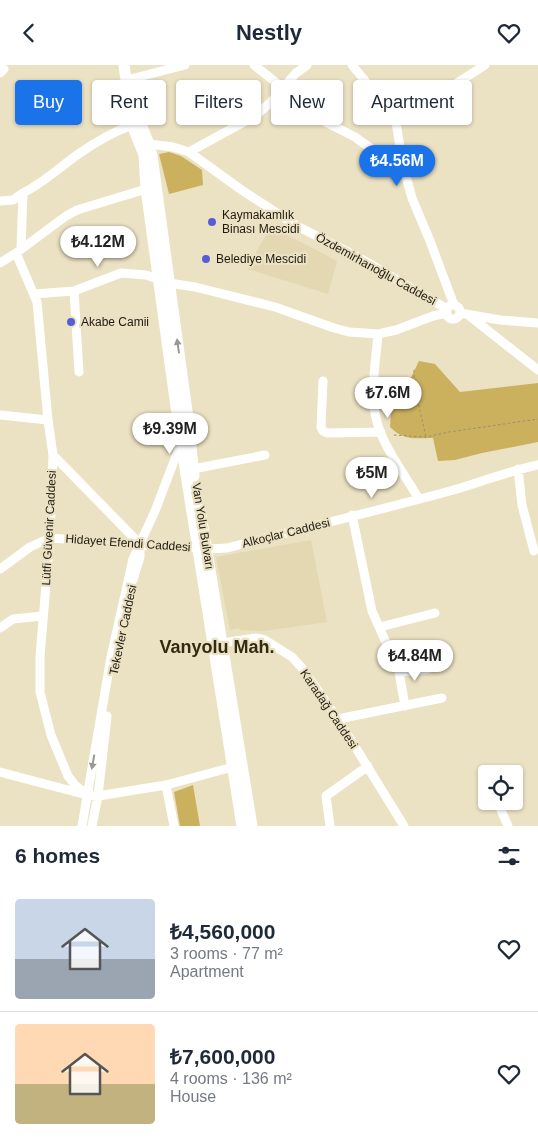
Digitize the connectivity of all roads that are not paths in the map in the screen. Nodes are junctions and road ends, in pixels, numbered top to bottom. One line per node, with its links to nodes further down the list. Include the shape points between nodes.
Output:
1 (124, 65): 7 (main road)
2 (185, 65): 7 (street)
3 (254, 65): 8 (street)
4 (307, 65): 9 (street)
5 (352, 65): 10 (street)
6 (485, 65): 11 (street)
7 (127, 80)
8 (273, 80)
9 (290, 80)
10 (364, 80)
11 (462, 80)
12 (271, 102): 18 (street, via 255,116)
13 (132, 125): 20 (main road, via 143,152); 21 (street, via 79,154)
14 (141, 125): 17 (main road, Van Yolu Bulvarı)
15 (332, 125): 19 (street, via 355,137 391,163)
16 (395, 125): 19 (street)
17 (149, 144): 18 (street, Özdemirhanoğlu Caddesi); 25 (main road, Van Yolu Bulvarı, via 158,196)
18 (189, 152): 28 (street, Özdemirhanoğlu Caddesi, via 297,226)
19 (403, 166): 28 (street, via 430,241)
20 (146, 189): 23 (street, via 71,213); 25 (main road)
21 (23, 193): 22 (street, via 14,200); 23 (street)
22 (0, 201)
23 (19, 251): 24 (street); 27 (street, Lütfi Güvenir Caddesi)
24 (0, 263)
25 (164, 282): 26 (street, via 146,275 121,273); 31 (street, via 275,307 349,332); 38 (main road); 42 (main road, Van Yolu Bulvarı, one-way to 25, via 189,426)
26 (74, 291): 27 (street); 33 (street)
27 (34, 294): 36 (street, Lütfi Güvenir Caddesi)
28 (449, 309): 29 (street, via 459,309); 31 (street)
29 (463, 314): 30 (street); 32 (street)
30 (538, 323)
31 (378, 334): 37 (street, via 374,402)
32 (538, 370)
33 (78, 373)
34 (323, 381): 37 (street, via 323,431)
35 (0, 415): 36 (street)
36 (48, 420): 39 (street, Lütfi Güvenir Caddesi)
37 (380, 431): 44 (street)
38 (181, 443): 47 (street, Tekevler Caddesi); 48 (main road)
39 (53, 455): 46 (street, Lütfi Güvenir Caddesi); 47 (street)
40 (264, 455): 42 (street)
41 (538, 465): 43 (street, Alkoçlar Caddesi)
42 (193, 469): 48 (main road, Van Yolu Bulvarı)
43 (518, 469): 44 (street, Alkoçlar Caddesi); 49 (street, via 522,505)
44 (420, 499): 45 (street, Alkoçlar Caddesi)
45 (352, 515): 48 (street, Alkoçlar Caddesi, via 227,548); 53 (street, via 372,611)
46 (50, 538): 47 (street, Hidayet Efendi Caddesi); 50 (street, via 30,547); 52 (street, Lütfi Güvenir Caddesi)
47 (140, 544): 48 (street, Hidayet Efendi Caddesi); 65 (street, one-way to 65, via 127,580); 66 (street, Tekevler Caddesi, via 140,557 130,591 108,707)
48 (202, 548): 55 (main road, Van Yolu Bulvarı); 62 (main road, via 213,652)
49 (534, 551)
50 (0, 569)
51 (435, 613): 53 (street)
52 (42, 616): 54 (street, via 13,619); 65 (street, Lütfi Güvenir Caddesi, via 42,704 68,775)
53 (380, 627): 57 (street)
54 (0, 628)
55 (222, 643): 60 (street, Karadağ Caddesi, via 256,638 277,647 309,675); 72 (main road, Van Yolu Bulvarı)
56 (428, 669): 57 (street)
57 (399, 672): 59 (street)
58 (442, 698): 59 (street)
59 (405, 706): 60 (street)
60 (338, 719): 61 (street, Karadağ Caddesi)
61 (368, 766): 73 (street, via 326,795); 74 (street, Karadağ Caddesi)
62 (233, 767): 64 (street); 71 (main road)
63 (0, 772): 65 (street)
64 (166, 785): 66 (street); 70 (street)
65 (87, 795): 66 (street); 68 (street)
66 (98, 796): 69 (street, Tekevler Caddesi)
67 (501, 810): 75 (street)
68 (82, 826)
69 (92, 826)
70 (174, 826)
71 (242, 826)
72 (252, 826)
73 (330, 826)
74 (404, 826)
75 (508, 826)

